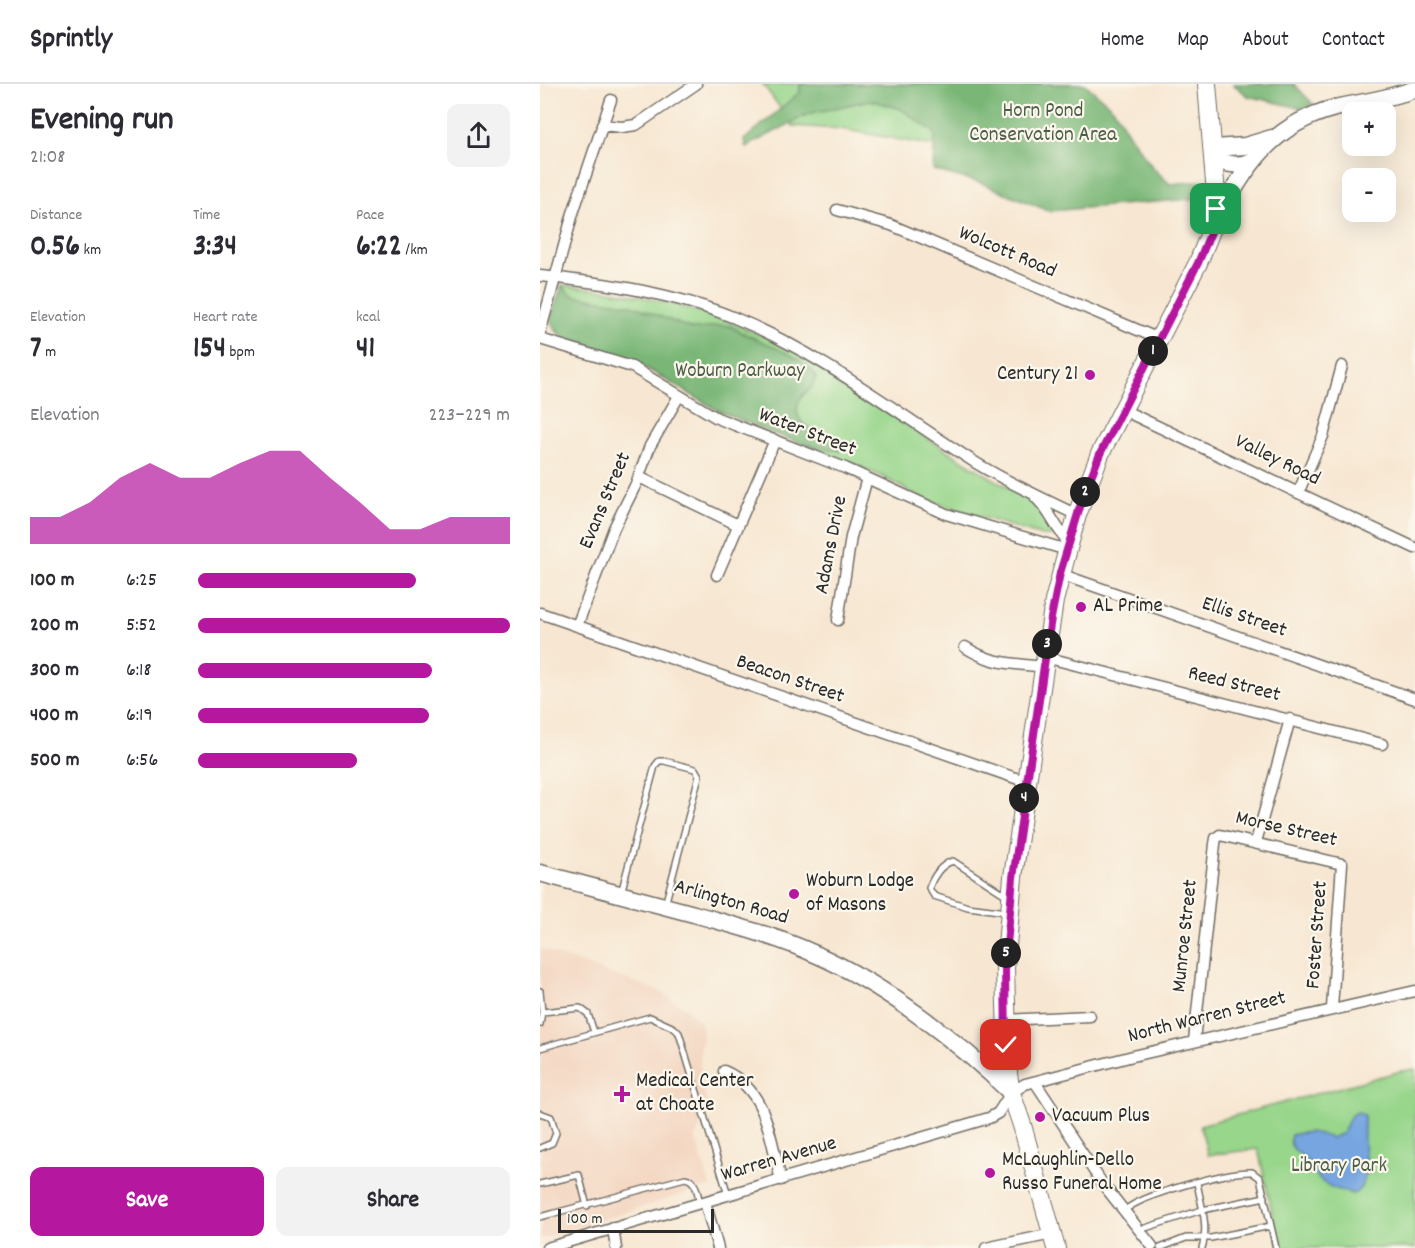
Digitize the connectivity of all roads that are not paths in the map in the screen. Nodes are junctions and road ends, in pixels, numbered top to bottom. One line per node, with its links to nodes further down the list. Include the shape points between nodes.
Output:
1 (696, 84): 5 (street, via 636,125)
2 (1207, 84): 7 (main road)
3 (1415, 89): 6 (street, via 1303,119)
4 (610, 100): 5 (street)
5 (602, 125): 12 (street)
6 (1275, 136): 7 (street); 8 (street)
7 (1213, 153): 8 (street, via 1232,165); 10 (main road, via 1216,209)
8 (1256, 158): 10 (street, via 1227,200)
9 (837, 210): 15 (street, Wolcott Road, via 891,225)
10 (1207, 242): 15 (main road)
11 (540, 276): 12 (street)
12 (555, 278): 13 (street); 22 (street, via 671,298 738,320 790,344)
13 (540, 333)
14 (540, 339): 17 (street, Water Street, via 632,367)
15 (1159, 339): 18 (main road)
16 (1342, 366): 23 (street, via 1323,436)
17 (679, 396): 19 (street, Water Street, via 717,418); 20 (street, Evans Street, via 655,437)
18 (1123, 410): 23 (street, Valley Road); 24 (main road, via 1096,463)
19 (775, 440): 21 (street, Water Street); 25 (street)
20 (639, 477): 25 (street); 32 (street, Evans Street, via 614,528)
21 (867, 478): 26 (street, Water Street, via 954,517); 31 (street, Adams Drive, via 851,537)
22 (1028, 492): 24 (street); 26 (street, via 1042,504)
23 (1298, 493): 27 (street, Valley Road)
24 (1077, 515): 26 (main road)
25 (738, 525): 29 (street)
26 (1068, 546): 28 (main road)
27 (1415, 548)
28 (1060, 573): 34 (main road); 35 (street, Ellis Street)
29 (717, 575)
30 (540, 613): 32 (street, Beacon Street)
31 (838, 620)
32 (578, 626): 38 (street, Beacon Street)
33 (965, 647): 34 (street, Reed Street, via 994,661)
34 (1044, 662): 36 (street, Reed Street); 38 (main road)
35 (1415, 699)
36 (1290, 719): 37 (street); 40 (street, Reed Street)
37 (1382, 744)
38 (1027, 782): 44 (main road)
39 (1219, 836): 40 (street, Morse Street); 54 (street, Munroe Street, via 1215,844)
40 (1256, 842): 41 (street, Morse Street)
41 (1343, 865): 48 (street, Foster Street)
42 (540, 873): 43 (street, Arlington Road)
43 (620, 895): 45 (street, Arlington Road); 45 (lane, via 655,766 664,761 695,769 699,776)
44 (1010, 905): 44 (lane, via 953,861 942,867 929,888 933,896 968,907); 51 (main road)
45 (664, 906): 58 (street, Arlington Road, via 767,935 831,961 920,1018 983,1066)
46 (540, 991): 49 (lane)
47 (1415, 991): 48 (street, North Warren Street)
48 (1332, 1008): 54 (street, North Warren Street)
49 (542, 1012): 52 (lane); 53 (lane, via 580,1008 588,1014)
50 (1090, 1016): 51 (street)
51 (1005, 1020): 58 (main road)
52 (540, 1024)
53 (594, 1032): 55 (lane); 64 (lane, via 650,1017 677,1030)
54 (1194, 1041): 57 (street, North Warren Street)
55 (540, 1048)
56 (724, 1071): 61 (street, via 744,1082 759,1102)
57 (1035, 1082): 58 (street, North Warren Street); 69 (street)
58 (1011, 1093): 61 (street, Warren Avenue, via 998,1113 989,1118); 75 (main road)
59 (540, 1113): 60 (lane, via 551,1117 556,1133 552,1143)
60 (540, 1148)
61 (781, 1180): 64 (street, Warren Avenue)
62 (1197, 1183): 65 (lane, via 1252,1172 1260,1178); 68 (lane); 69 (lane, via 1143,1200)
63 (540, 1184): 67 (lane, via 578,1174)
64 (728, 1195): 66 (street, Warren Avenue)
65 (1265, 1197): 68 (lane); 71 (lane)
66 (703, 1203): 67 (lane, via 693,1182 685,1178); 72 (street, Warren Avenue); 78 (street)
67 (587, 1206): 70 (lane)
68 (1202, 1210): 73 (lane); 74 (lane)
69 (1124, 1211): 73 (street)
70 (540, 1217)
71 (1271, 1226): 74 (lane); 82 (lane)
72 (613, 1228): 76 (street, Warren Avenue); 77 (street)
73 (1139, 1230): 80 (street)
74 (1205, 1238): 80 (lane, via 1186,1238); 81 (lane)
75 (1054, 1241): 79 (street)
76 (547, 1248)
77 (615, 1248)
78 (718, 1248)
79 (986, 1248)
80 (1155, 1248)
81 (1202, 1248)
82 (1276, 1248)

